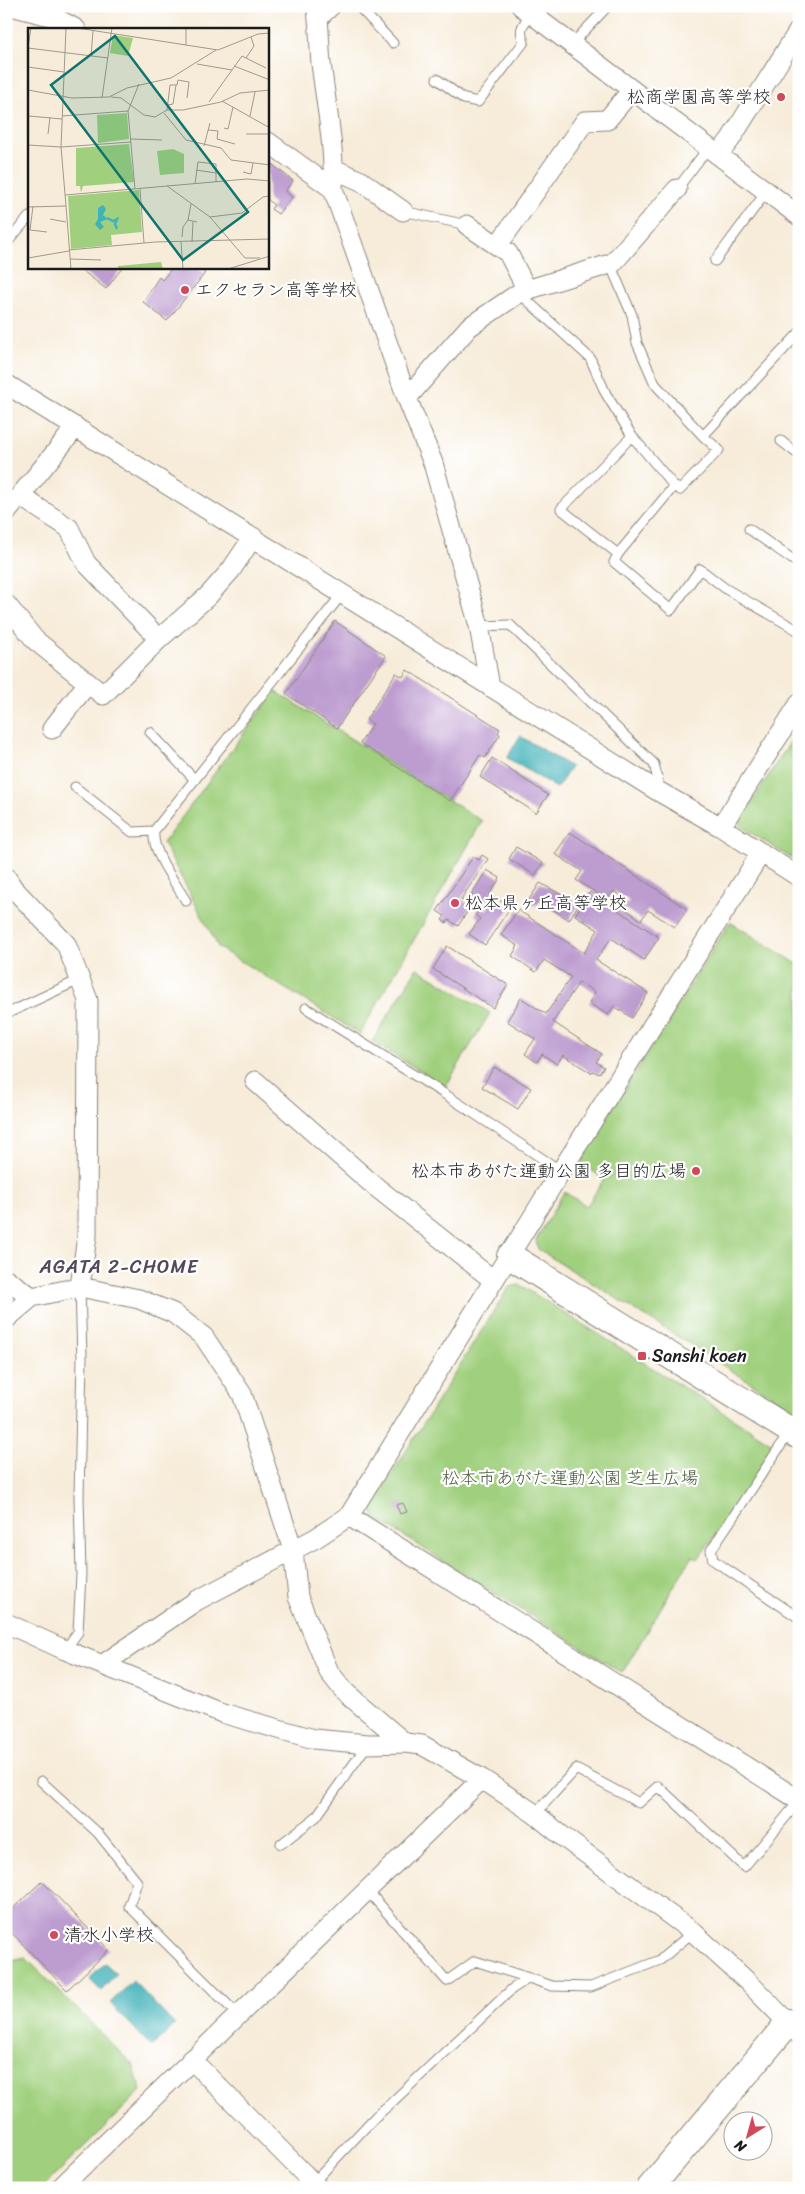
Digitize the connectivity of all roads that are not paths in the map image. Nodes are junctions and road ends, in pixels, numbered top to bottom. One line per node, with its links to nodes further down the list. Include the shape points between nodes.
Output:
1 (338, 6): 6 (lane)
2 (358, 6): 9 (lane)
3 (608, 6): 10 (lane)
4 (23, 7): 7 (street, via 54,17)
5 (526, 10): 10 (street); 11 (lane, via 520,33 524,42 478,102 464,99)
6 (318, 15): 15 (street)
7 (74, 28)
8 (799, 30): 14 (street, via 730,140)
9 (393, 43)
10 (572, 44): 12 (street)
11 (437, 79)
12 (632, 91): 14 (street); 24 (street, via 607,120 585,121)
13 (269, 143): 16 (street)
14 (713, 151): 17 (lane); 18 (street)
15 (334, 169): 16 (street); 19 (street, via 361,181)
16 (333, 189): 30 (street)
17 (677, 189): 26 (street)
18 (767, 191): 20 (street); 25 (lane)
19 (404, 212): 22 (lane)
20 (799, 216)
21 (28, 218): 23 (lane)
22 (467, 225): 24 (street)
23 (6, 244)
24 (498, 245): 27 (street, via 508,253)
25 (716, 261)
26 (610, 264): 27 (street); 33 (lane, via 632,315 637,344 654,384)
27 (523, 292): 30 (street, via 469,327); 32 (lane, via 590,358 606,394)
28 (799, 333): 33 (lane)
29 (6, 384): 31 (street)
30 (407, 398): 45 (street, via 433,463)
31 (76, 427): 37 (street); 40 (street)
32 (632, 436): 36 (lane); 41 (lane, via 562,509)
33 (703, 436): 36 (lane, via 719,450 680,490)
34 (780, 442): 35 (lane)
35 (799, 455)
36 (674, 486): 41 (lane)
37 (20, 496): 38 (street); 47 (street, via 69,528 86,563)
38 (6, 513)
39 (749, 529): 42 (lane)
40 (253, 537): 43 (street); 47 (street, via 231,570 208,596)
41 (618, 554): 46 (lane, via 614,562 671,610 700,569 726,590)
42 (799, 564)
43 (342, 594): 49 (street); 53 (lane)
44 (6, 604): 48 (street, via 35,640)
45 (479, 626): 49 (street); 55 (lane, via 510,625 654,764 658,780)
46 (799, 631)
47 (159, 639): 48 (street, via 103,695)
48 (88, 683): 51 (street)
49 (490, 687): 55 (street)
50 (799, 704): 56 (street)
51 (52, 729)
52 (150, 732): 53 (lane)
53 (195, 780): 57 (lane)
54 (75, 787): 57 (lane, via 132,832)
55 (656, 790): 56 (street)
56 (721, 827): 58 (street)
57 (154, 831): 61 (lane, via 153,839 159,854)
58 (761, 853): 60 (street); 66 (street)
59 (6, 877): 62 (street, via 66,944)
60 (799, 878)
61 (186, 901)
62 (79, 980): 64 (lane); 70 (street, via 88,1000 87,1236)
63 (306, 1008): 66 (lane)
64 (6, 1014)
65 (255, 1081): 69 (street, via 371,1183)
66 (561, 1171): 67 (street)
67 (510, 1256): 69 (street); 73 (street)
68 (6, 1279): 71 (street)
69 (493, 1280): 74 (street)
70 (80, 1287): 71 (street); 75 (street, via 139,1299 173,1314 204,1337 242,1394); 78 (lane, via 81,1574 78,1632)
71 (32, 1297): 72 (street)
72 (6, 1319)
73 (795, 1433): 76 (lane, via 711,1550 712,1560)
74 (349, 1516): 75 (street, via 336,1527); 84 (street)
75 (293, 1550): 79 (street, via 196,1601); 80 (street, via 298,1597 329,1672 346,1692)
76 (799, 1618)
77 (6, 1622): 78 (street)
78 (65, 1650): 79 (street)
79 (102, 1665): 81 (street, via 222,1713 314,1739)
80 (405, 1743): 81 (street); 82 (street, via 422,1745)
81 (368, 1744): 86 (lane, via 316,1817)
82 (482, 1779): 85 (street); 87 (street)
83 (41, 1781): 90 (lane, via 98,1833 137,1882 129,1906)
84 (799, 1800): 85 (lane, via 744,1867 658,1786 639,1803 576,1770)
85 (535, 1814): 88 (street)
86 (281, 1844)
87 (367, 1890): 89 (lane, via 447,1981 475,1961); 90 (street)
88 (693, 1932): 89 (lane, via 660,1960 591,1987 552,1986); 91 (street)
89 (528, 1978): 93 (lane, via 512,1989 376,2116)
90 (238, 2015): 92 (street)
91 (796, 2022): 95 (street)
92 (191, 2059): 93 (street); 94 (street)
93 (313, 2186)
94 (60, 2188)
95 (650, 2188)

